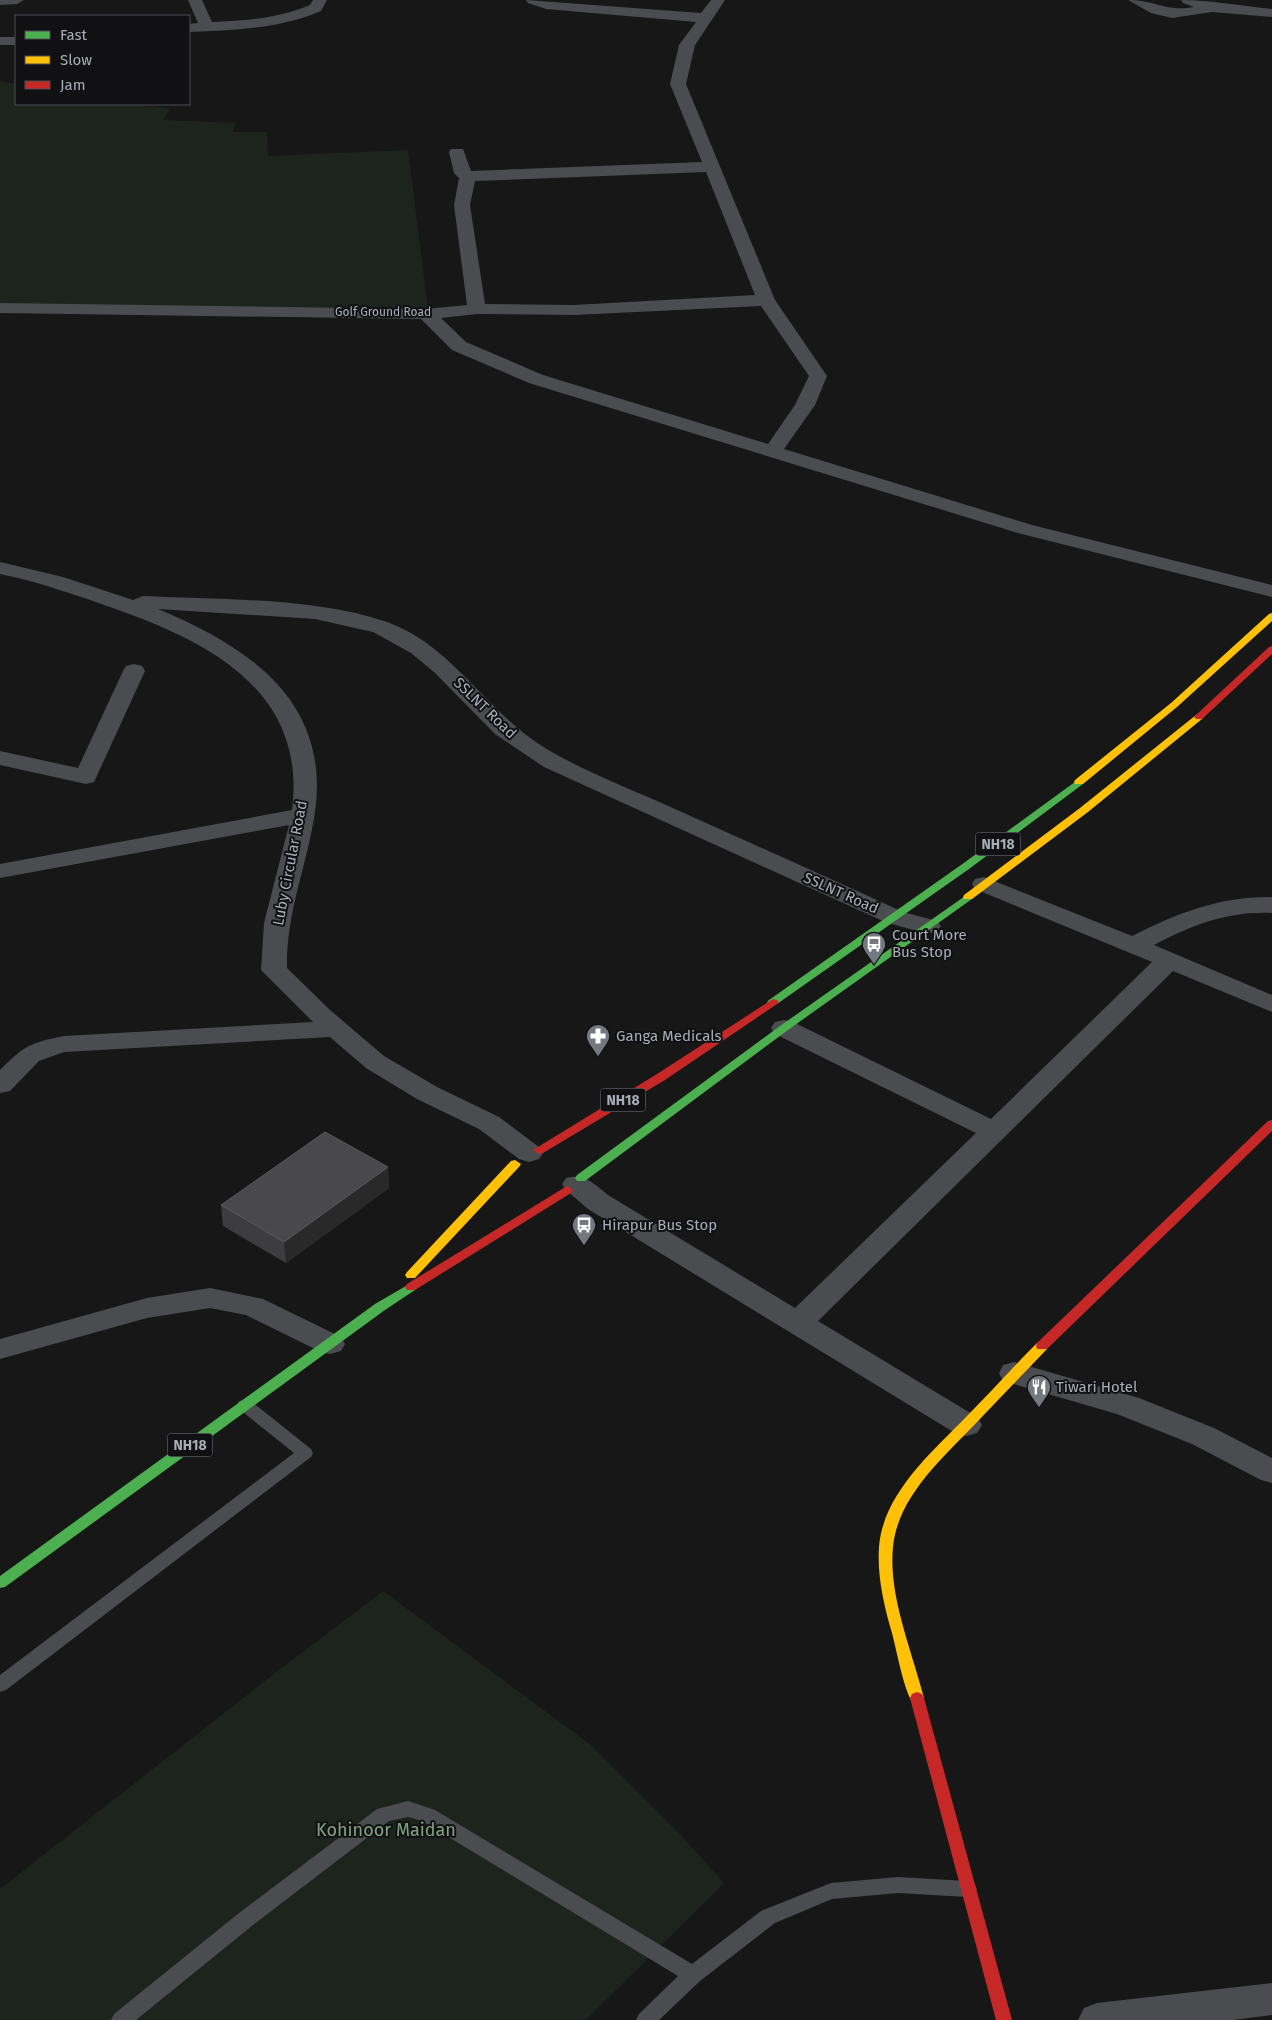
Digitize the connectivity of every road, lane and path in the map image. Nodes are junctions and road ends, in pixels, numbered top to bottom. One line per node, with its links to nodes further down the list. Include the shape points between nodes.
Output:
1 (17, 0): 8 (street)
2 (195, 0): 12 (street)
3 (320, 0): 12 (street, via 316,8 295,17)
4 (533, 0): 11 (street, via 546,5)
5 (718, 0): 11 (street)
6 (1135, 0): 9 (street, via 1164,14)
7 (1188, 0): 9 (street)
8 (0, 1)
9 (1212, 8): 10 (street)
10 (1272, 12)
11 (705, 18): 17 (street, via 687,45 678,84)
12 (207, 27): 13 (street)
13 (190, 28)
14 (0, 41): 15 (street)
15 (15, 41)
16 (457, 152): 18 (street, via 462,173)
17 (711, 167): 18 (street); 19 (street)
18 (468, 176): 21 (street, via 462,205)
19 (766, 300): 21 (street, Golf Ground Road, via 574,310); 23 (street, via 818,376 805,405)
20 (0, 308): 22 (street, Golf Ground Road)
21 (477, 309): 22 (street, Golf Ground Road)
22 (426, 314): 23 (street, via 459,346 536,379)
23 (773, 451): 25 (street, via 1025,529)
24 (0, 568): 26 (street, Luby Circular Road, via 62,583)
25 (1272, 592)
26 (112, 600): 31 (street, Luby Circular Road, via 163,617 204,637 242,661 270,687 302,744); 35 (street, SSLNT Road, via 322,613 394,633 431,658 504,729 532,751)
27 (1272, 616): 35 (main road, NH18, via 1140,735 999,843)
28 (1272, 649): 33 (main road, NH18, via 1193,722)
29 (134, 670): 30 (street, via 86,777)
30 (0, 758)
31 (302, 815): 32 (street); 41 (street, Luby Circular Road, via 274,939 274,970)
32 (0, 871)
33 (984, 884): 36 (main road, NH18); 37 (street)
34 (1272, 905): 37 (street, via 1255,903 1215,910 1181,921)
35 (894, 917): 36 (street, SSLNT Road); 46 (main road, NH18, via 706,1049)
36 (928, 926): 40 (main road, NH18)
37 (1133, 945): 38 (street)
38 (1169, 960): 39 (street); 44 (street)
39 (1272, 1004)
40 (784, 1028): 44 (street); 47 (main road, NH18)
41 (338, 1029): 42 (street, via 64,1044 30,1055); 46 (street, Luby Circular Road, via 375,1062 427,1093 489,1123)
42 (0, 1085)
43 (1272, 1124): 54 (main road)
44 (995, 1132): 51 (street)
45 (559, 1150): 46 (main road)
46 (527, 1156): 48 (main road, via 513,1172); 50 (main road, NH18)
47 (576, 1179): 49 (main road, via 556,1193); 50 (main road, NH18); 51 (street, via 598,1202)
48 (515, 1180)
49 (537, 1192)
50 (380, 1307): 52 (main road, NH18)
51 (798, 1323): 56 (street)
52 (330, 1344): 53 (street, via 253,1306 210,1298 147,1308); 55 (main road, NH18)
53 (0, 1349)
54 (1014, 1374): 56 (main road); 57 (street, via 1128,1406 1203,1436)
55 (245, 1405): 58 (main road, NH18); 59 (lane, via 305,1453)
56 (966, 1425): 60 (main road, via 908,1494 892,1522 885,1563 918,1703)
57 (1272, 1472)
58 (0, 1583)
59 (0, 1685)
60 (968, 1889): 61 (lane, via 898,1885 831,1891 768,1917); 65 (main road)
61 (693, 1974): 63 (lane, via 428,1815 408,1809 384,1814 246,1919); 64 (lane)
62 (1272, 1999): 66 (street)
63 (122, 2020)
64 (646, 2020)
65 (1004, 2020)
66 (1097, 2020)

